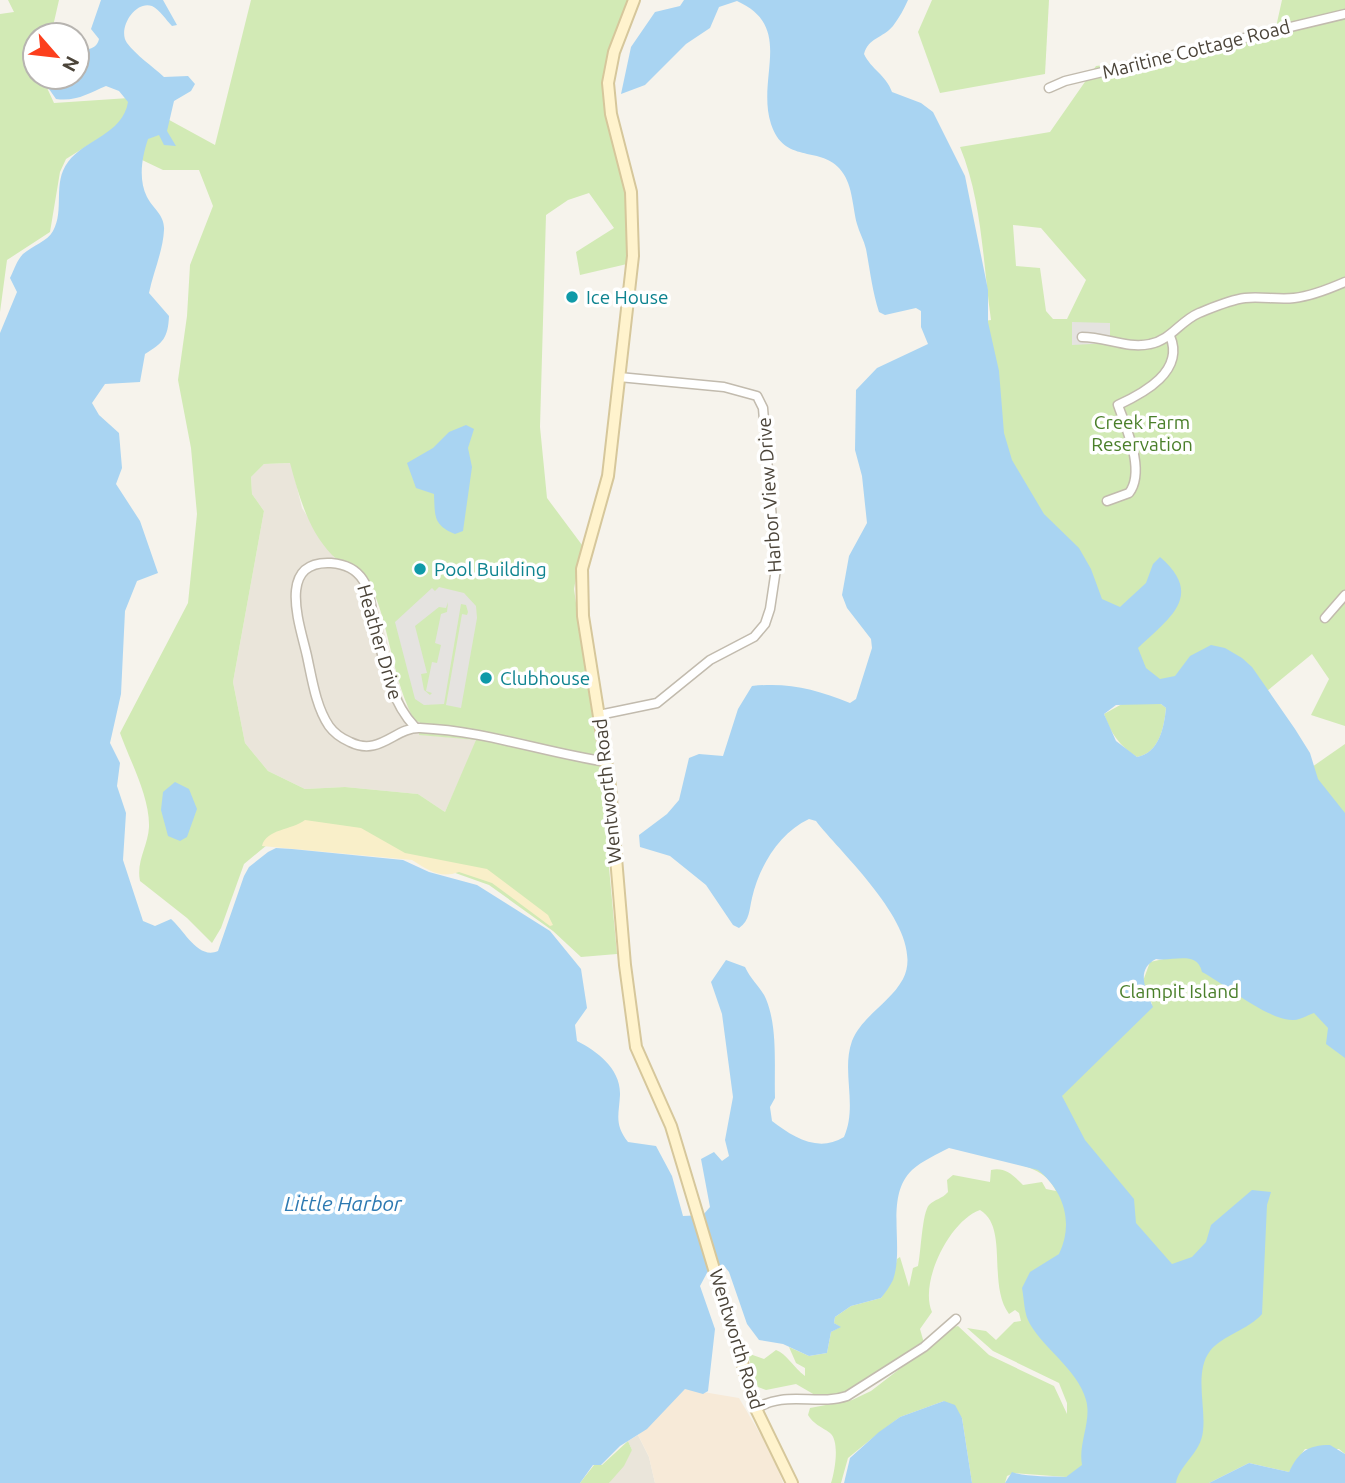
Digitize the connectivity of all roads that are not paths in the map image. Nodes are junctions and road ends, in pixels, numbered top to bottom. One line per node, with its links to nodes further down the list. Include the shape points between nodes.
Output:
1 (634, 0): 7 (main road, Wentworth Road, via 614,52 608,83 634,224)
2 (1345, 13): 3 (street, Maritine Cottage Road)
3 (1049, 88)
4 (1345, 282): 5 (street, via 1293,298 1245,298 1218,305 1187,318)
5 (1170, 336): 6 (street, via 1140,346); 8 (street, via 1174,355 1167,371 1147,390 1118,405 1136,481 1129,493)
6 (1082, 337)
7 (620, 376): 11 (main road, Wentworth Road, via 607,476 581,584); 11 (street, Harbor View Drive, via 757,396 763,408 776,569 770,609 754,637 710,660 657,702)
8 (1107, 501)
9 (1345, 595): 10 (street)
10 (1325, 618)
11 (599, 715): 13 (main road, Wentworth Road)
12 (415, 727): 12 (street, Heather Drive, via 386,742 363,746 348,742 328,725 295,609 298,585 311,568 324,563 345,566 364,581 392,690 400,710); 13 (street, via 501,737)
13 (607, 762): 15 (main road, Wentworth Road, via 632,1031 671,1126)
14 (956, 1319): 15 (street, via 924,1347 847,1396 768,1402)
15 (756, 1409): 16 (main road, Wentworth Road)
16 (792, 1483)

